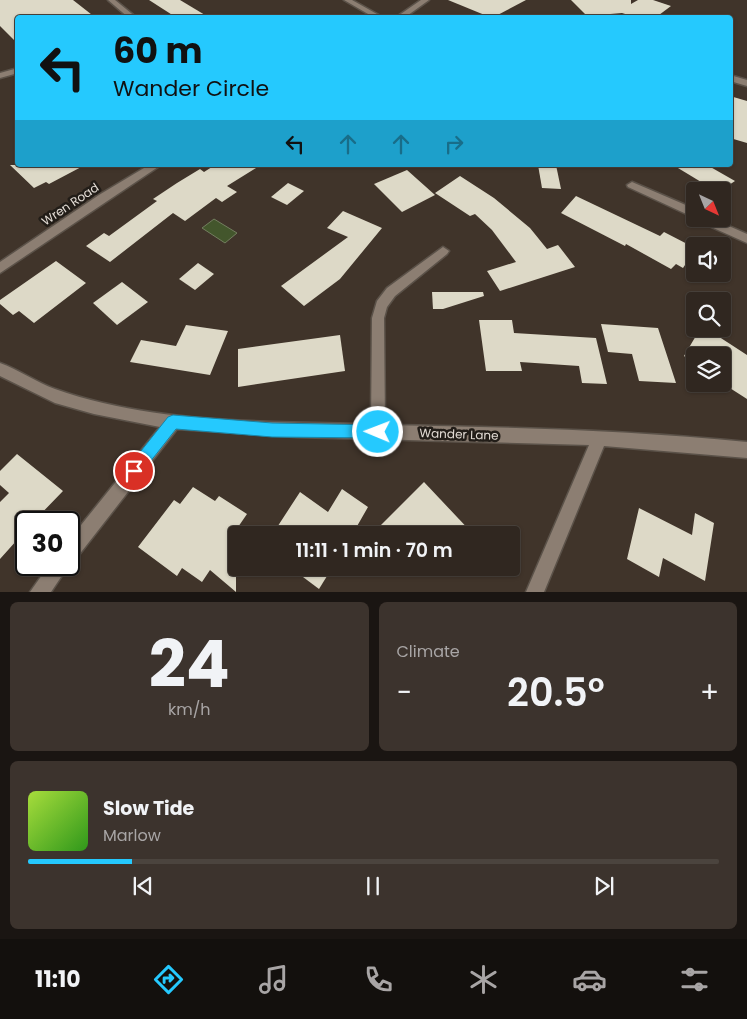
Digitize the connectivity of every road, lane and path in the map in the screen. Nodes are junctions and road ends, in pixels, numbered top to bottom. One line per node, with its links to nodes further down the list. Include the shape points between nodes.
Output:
1 (111, 0): 4 (street)
2 (347, 0): 5 (street)
3 (426, 0): 6 (street)
4 (130, 15)
5 (375, 15)
6 (403, 15)
7 (15, 71): 8 (street)
8 (0, 76)
9 (733, 79): 10 (street)
10 (747, 83)
11 (153, 167): 17 (street, Wren Road)
12 (632, 185): 13 (street)
13 (686, 210)
14 (723, 228): 15 (street)
15 (747, 239)
16 (443, 251): 20 (street, via 391,292 381,305 378,318)
17 (0, 268)
18 (0, 370): 19 (street, Wander Lane, via 53,395 112,412)
19 (173, 422): 20 (street, Wander Lane, via 272,430); 23 (street)
20 (378, 432): 21 (street, Wander Lane)
21 (600, 438): 22 (street, Wander Lane); 26 (street)
22 (747, 450)
23 (80, 540)
24 (51, 576): 25 (street)
25 (39, 592)
26 (535, 592)

